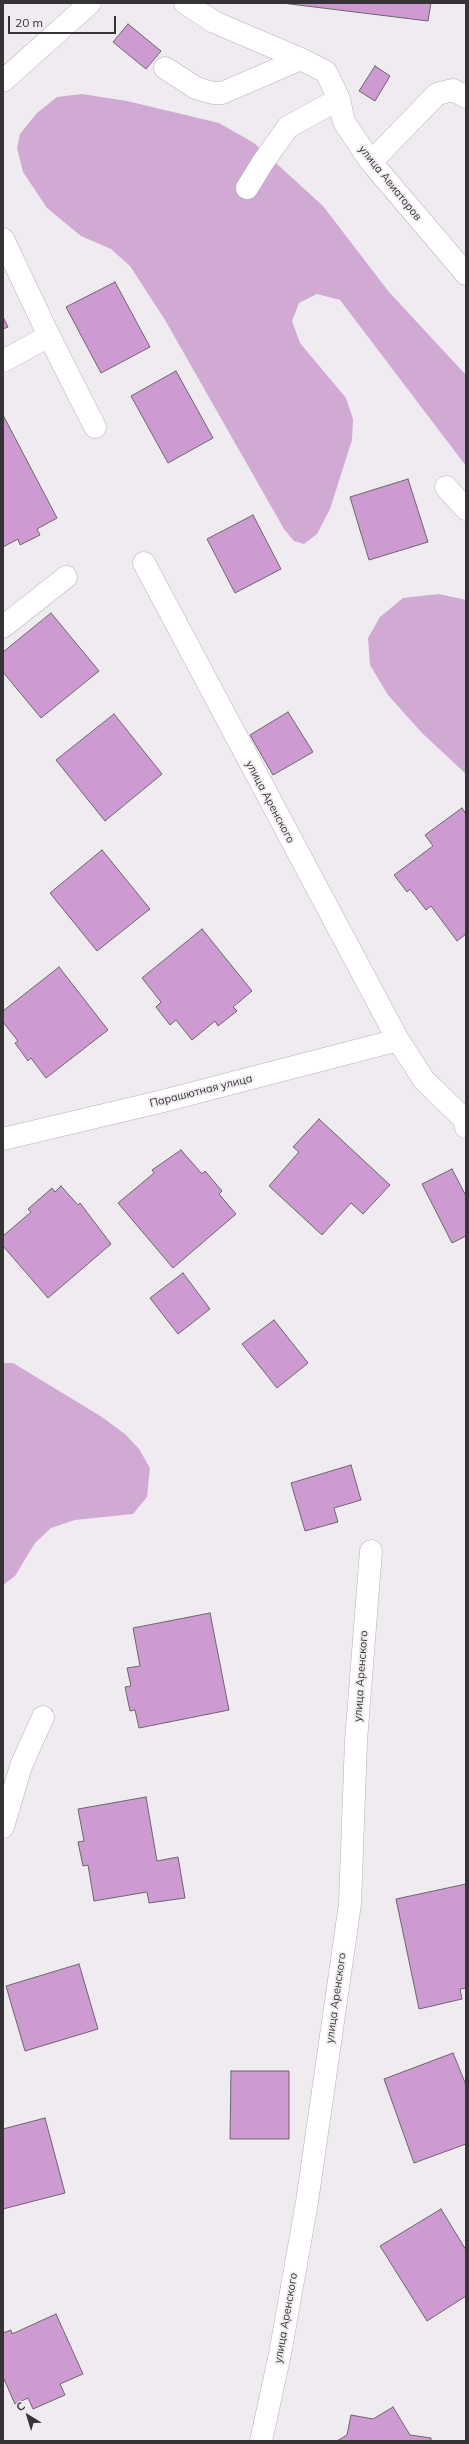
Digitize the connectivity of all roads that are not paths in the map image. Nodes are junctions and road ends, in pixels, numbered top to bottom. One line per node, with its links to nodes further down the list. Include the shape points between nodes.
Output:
1 (90, 3): 5 (street)
2 (185, 3): 3 (street, улица Авиаторов, via 214,22)
3 (301, 59): 4 (street, via 222,93 213,94 196,88); 7 (street, улица Авиаторов, via 326,72)
4 (165, 68)
5 (3, 81)
6 (466, 97): 8 (street, via 453,90 437,94)
7 (338, 99): 8 (street, улица Авиаторов, via 344,122); 9 (street, via 288,127 262,162)
8 (371, 162): 11 (street, улица Авиаторов)
9 (247, 188)
10 (3, 239): 12 (street)
11 (466, 274)
12 (49, 336): 13 (street); 14 (street)
13 (3, 361)
14 (95, 427)
15 (446, 487): 16 (street)
16 (466, 509)
17 (144, 563): 20 (street, улица Аренского)
18 (66, 577): 19 (street)
19 (3, 627)
20 (398, 1040): 21 (street, улица Аренского, via 424,1080); 22 (street, Парашютная улица, via 163,1101)
21 (465, 1122)
22 (3, 1139)
23 (371, 1551): 26 (street, улица Аренского, via 356,1741 350,1904 307,2202 280,2354)
24 (43, 1717): 25 (street, via 21,1766)
25 (3, 1827)
26 (261, 2441)

